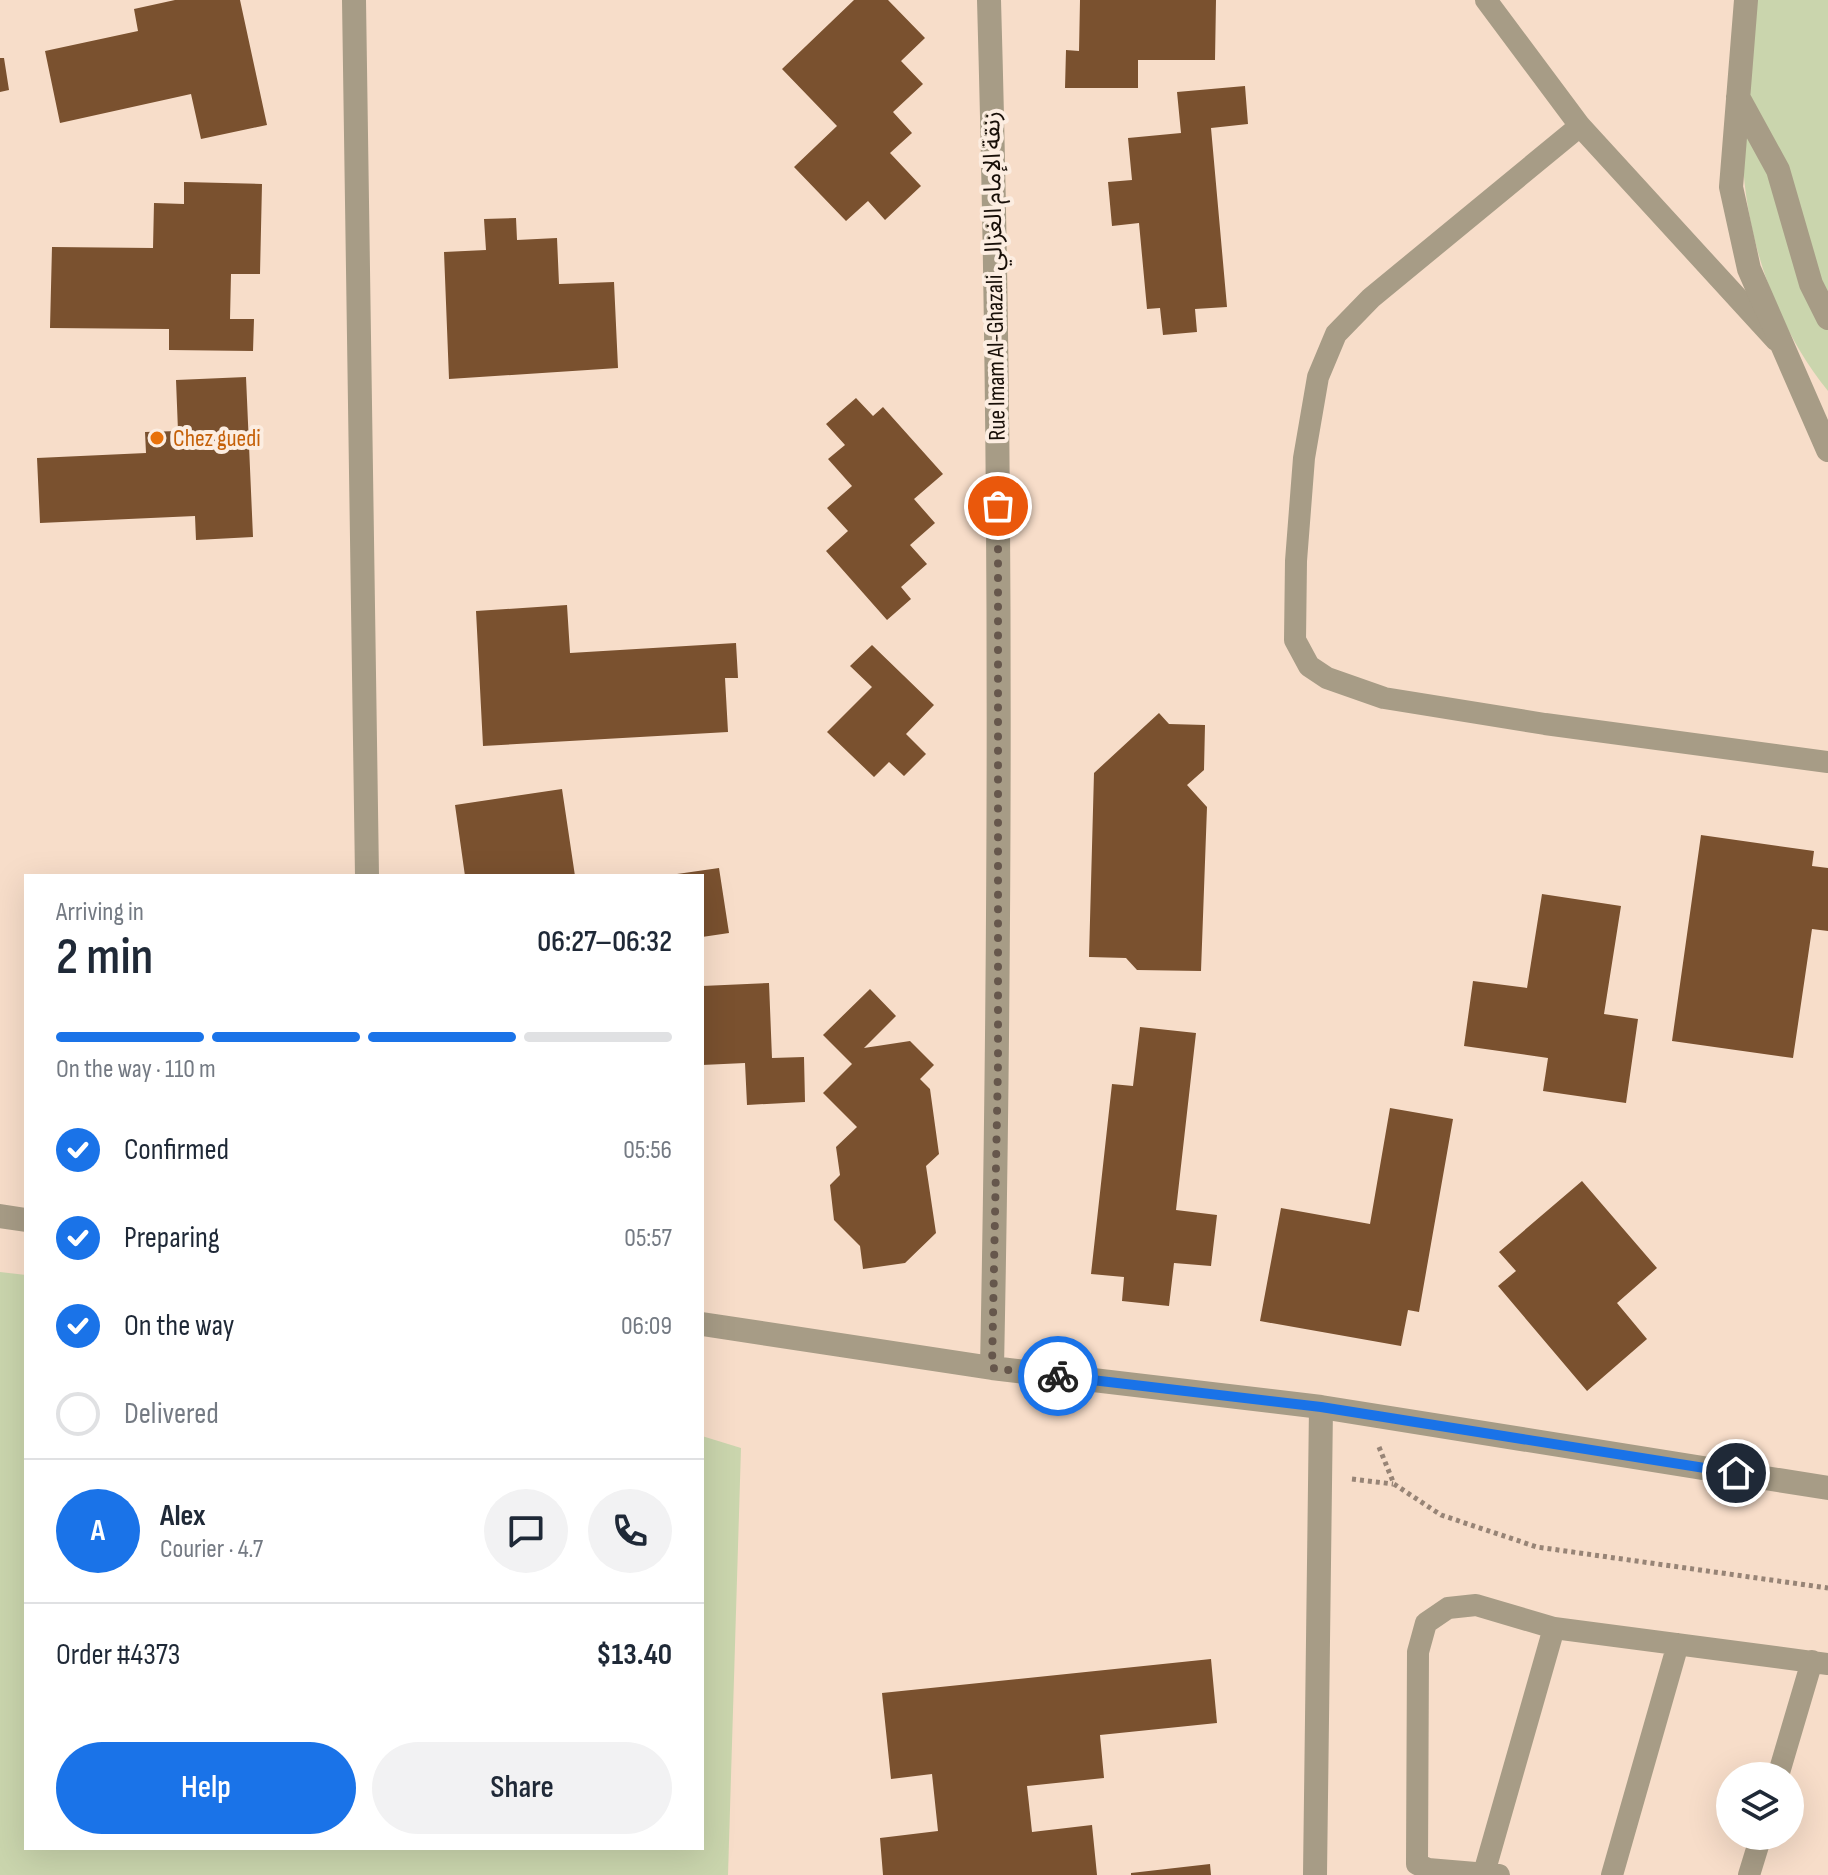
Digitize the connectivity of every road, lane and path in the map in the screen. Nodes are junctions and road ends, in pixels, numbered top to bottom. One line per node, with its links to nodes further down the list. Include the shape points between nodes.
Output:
1 (354, 0): 11 (street)
2 (989, 0): 15 (street, Rue Imam Al-Ghazali زنقة الإمام الغزالي, via 999,601)
3 (1486, 0): 6 (lane)
4 (1746, 0): 5 (street)
5 (1738, 97): 7 (street, via 1778,170 1811,284); 8 (street, via 1731,187 1749,269)
6 (1580, 126): 8 (lane); 10 (lane, via 1371,298 1336,334 1318,377 1304,458 1295,640 1309,666 1327,678 1384,698)
7 (1828, 318)
8 (1780, 344): 9 (street)
9 (1828, 450)
10 (1828, 762)
11 (367, 874)
12 (0, 1216): 13 (street)
13 (24, 1220)
14 (704, 1324): 15 (street)
15 (992, 1368): 16 (street)
16 (1321, 1407): 17 (street); 18 (street)
17 (1366, 1415): 19 (path); 20 (street)
18 (1320, 1475): 19 (path); 29 (street)
19 (1394, 1484): 21 (path, via 1441,1515 1537,1547)
20 (1828, 1488)
21 (1828, 1588)
22 (1554, 1628): 23 (lane); 27 (lane, via 1476,1605 1448,1608 1426,1623 1418,1652 1415,1852 1417,1864); 28 (lane)
23 (1678, 1644): 24 (lane); 30 (lane)
24 (1820, 1663): 25 (lane)
25 (1783, 1762)
26 (1757, 1850): 31 (lane)
27 (1459, 1872): 28 (lane)
28 (1491, 1874)
29 (1315, 1875)
30 (1612, 1875)
31 (1749, 1875)

